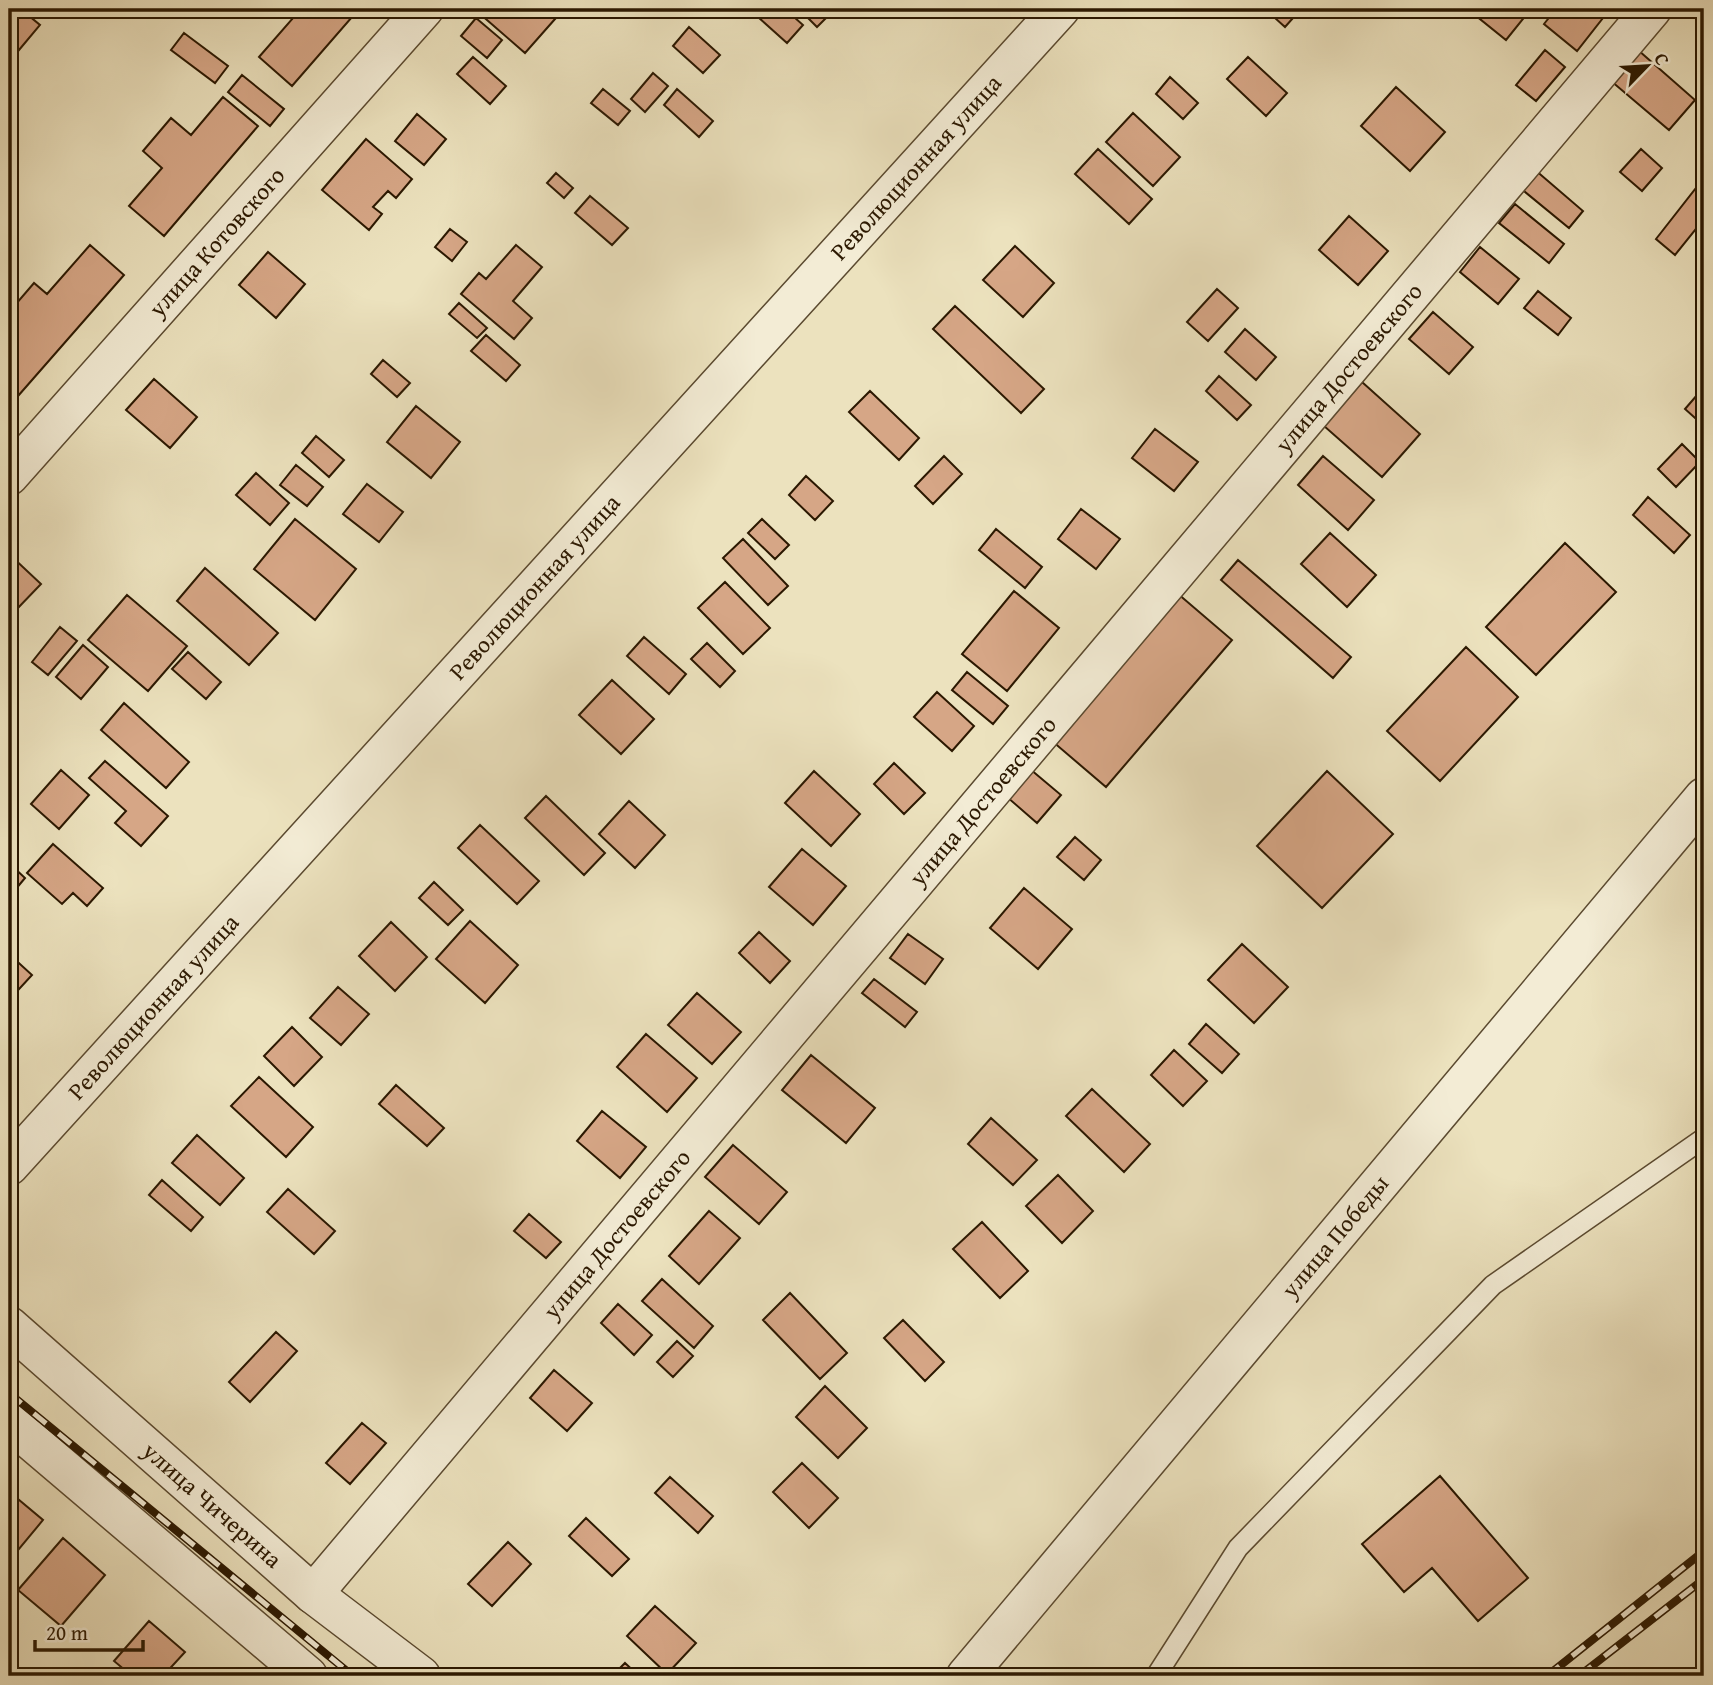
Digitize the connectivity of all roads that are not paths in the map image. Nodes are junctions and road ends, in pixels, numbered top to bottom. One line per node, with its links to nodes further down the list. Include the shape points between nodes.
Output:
1 (424, 9): 4 (street, улица Котовского)
2 (1060, 9): 7 (street, Революционная улица)
3 (1652, 9): 10 (street, улица Достоевского)
4 (9, 476)
5 (1704, 797): 13 (street, улица Победы)
6 (1704, 1138): 14 (lane, via 1493,1285 1238,1548)
7 (9, 1166)
8 (9, 1326): 10 (street, улица Чичерина)
9 (9, 1422): 11 (street)
10 (313, 1594): 12 (street, улица Чичерина)
11 (308, 1676)
12 (421, 1676)
13 (966, 1676)
14 (1156, 1676)

